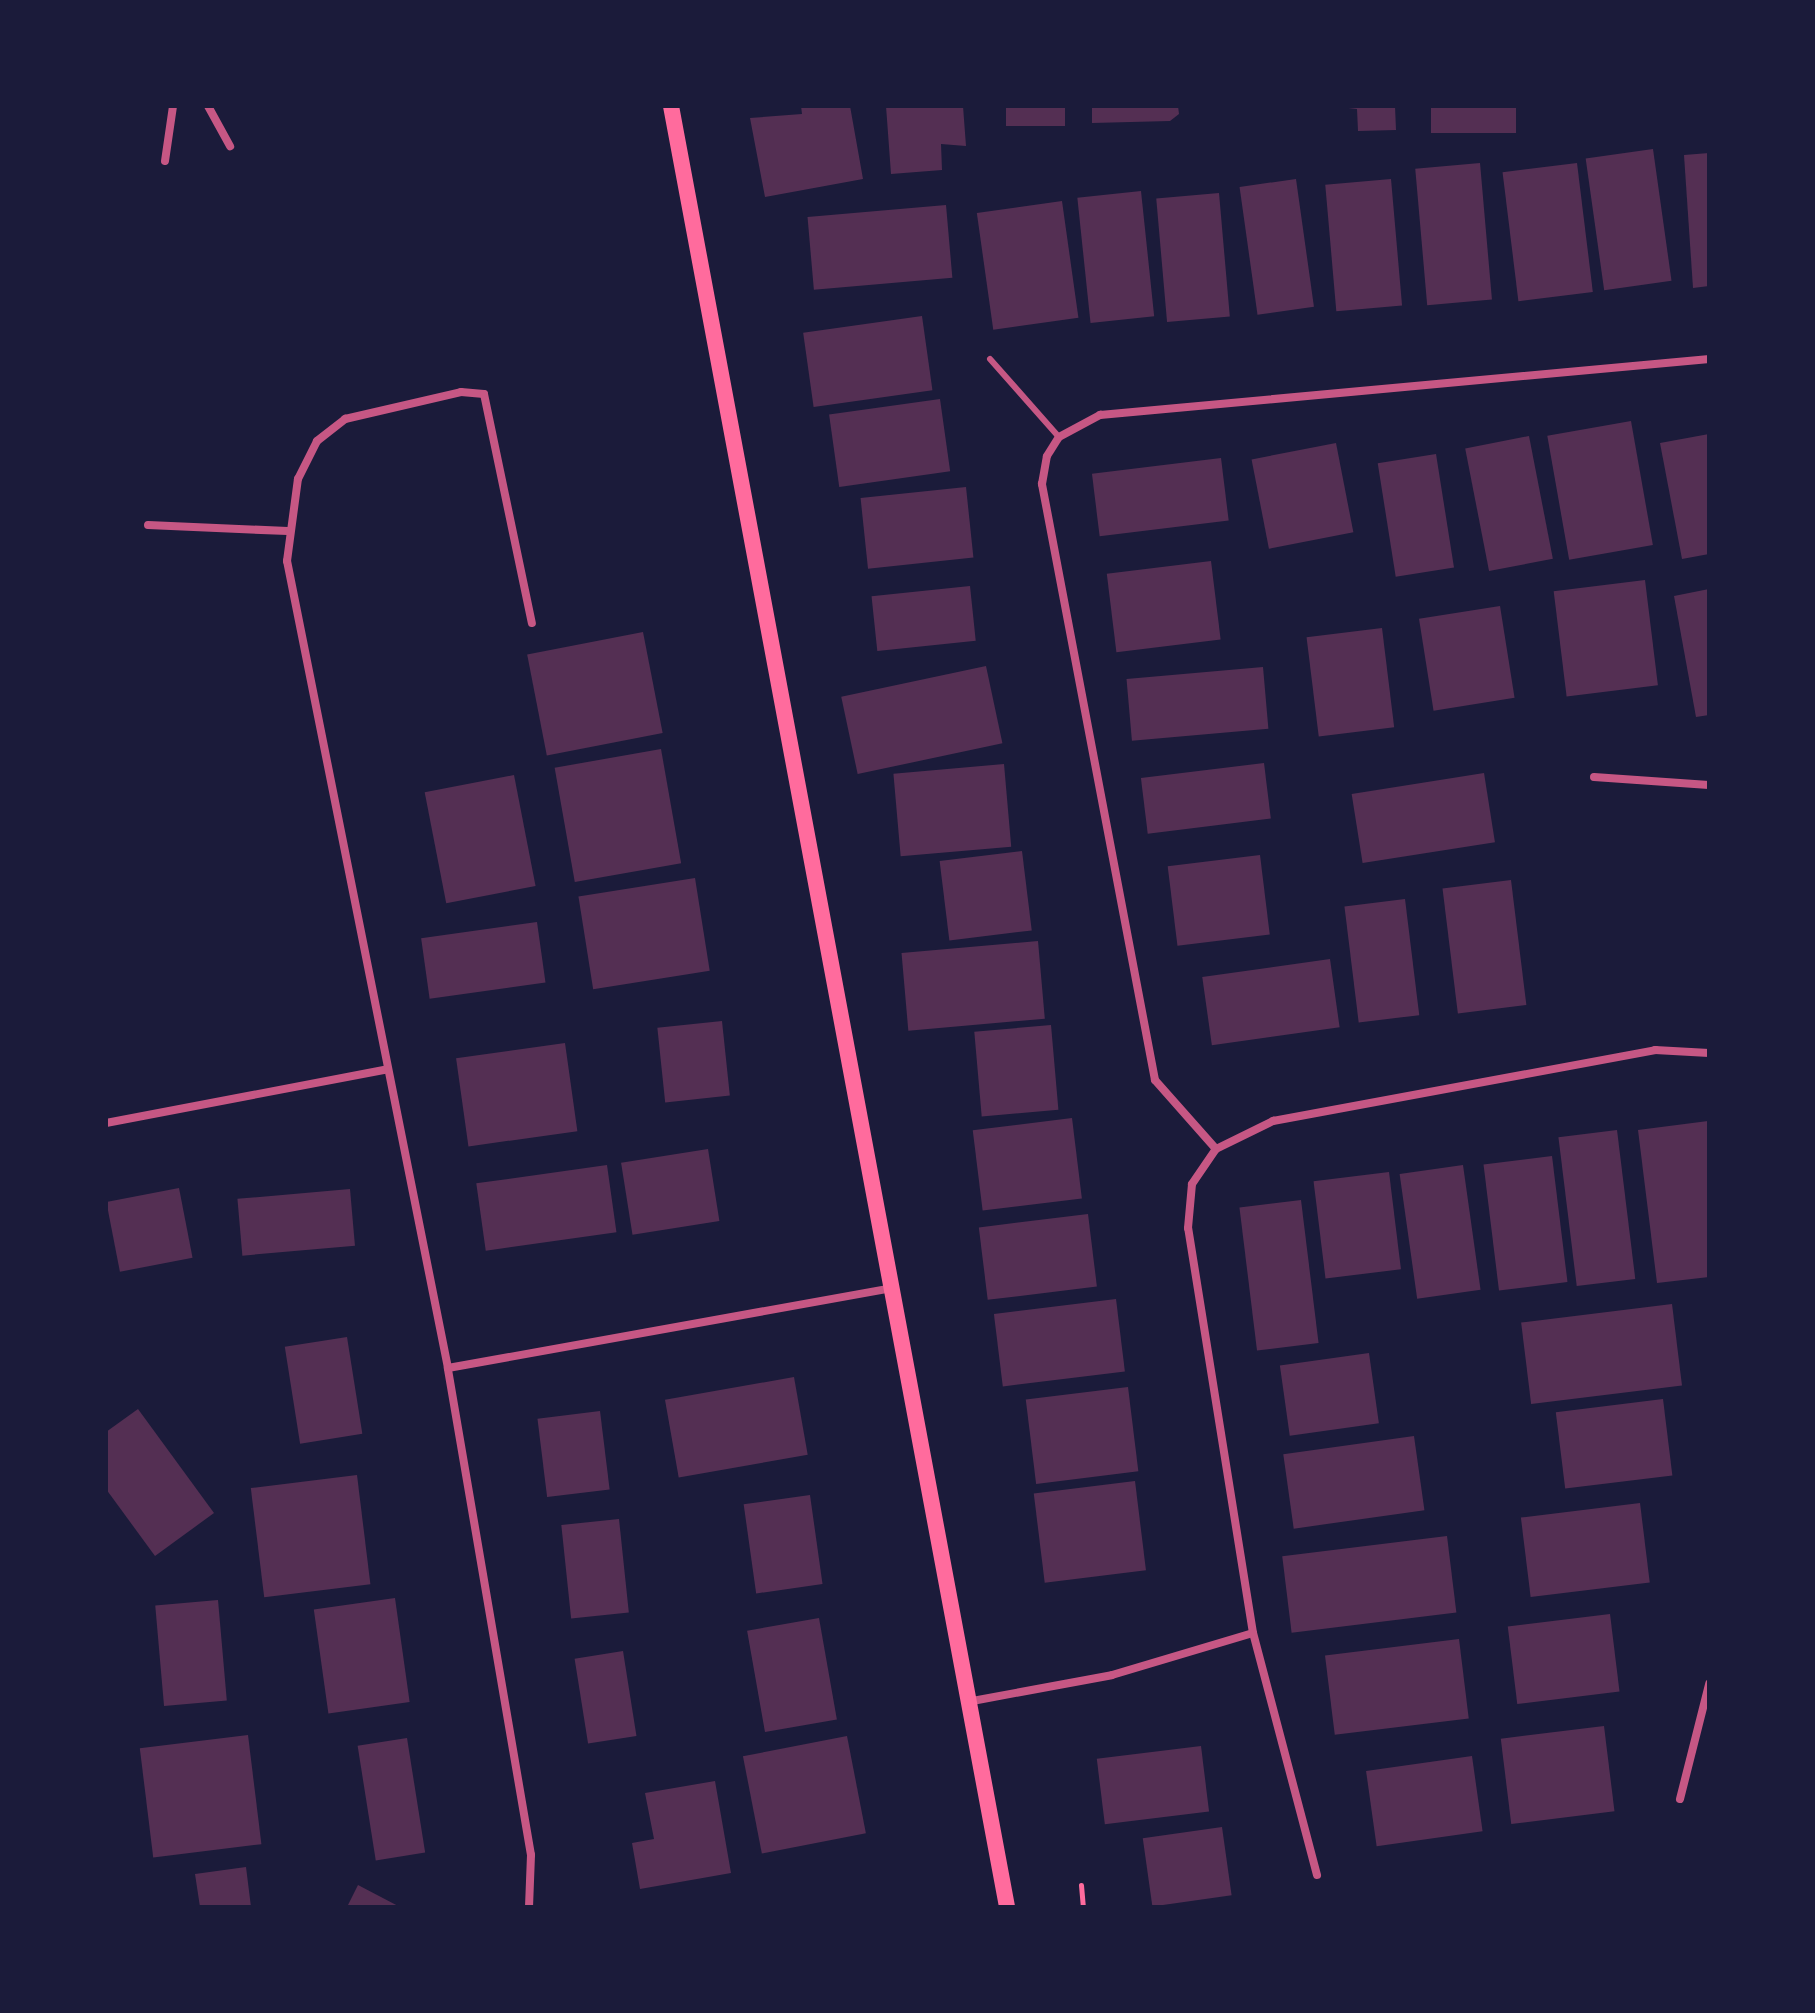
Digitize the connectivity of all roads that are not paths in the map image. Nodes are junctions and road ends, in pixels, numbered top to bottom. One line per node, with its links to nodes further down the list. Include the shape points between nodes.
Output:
1 (173, 106): 5 (street)
2 (208, 106): 4 (street)
3 (671, 106): 18 (main road)
4 (230, 146)
5 (165, 161)
6 (990, 359): 8 (lane)
7 (1709, 359): 8 (street, via 1100,415)
8 (1059, 437): 17 (street, via 1042,484 1155,1080)
9 (148, 525): 10 (street)
10 (288, 531): 11 (street, via 298,479 317,441 345,419 461,392 484,394); 15 (street, via 287,561)
11 (532, 623)
12 (1594, 777): 13 (street)
13 (1709, 785)
14 (1709, 1053): 17 (street, via 1655,1050 1273,1121)
15 (385, 1070): 16 (street); 19 (street)
16 (106, 1123)
17 (1216, 1149): 20 (street, via 1192,1184 1188,1228)
18 (892, 1288): 19 (street); 22 (main road)
19 (448, 1368): 25 (street, via 531,1855)
20 (1253, 1633): 22 (street, via 1112,1675); 24 (street)
21 (1709, 1684): 23 (street)
22 (966, 1702): 26 (main road)
23 (1680, 1799)
24 (1317, 1875)
25 (529, 1907)
26 (1007, 1907)

